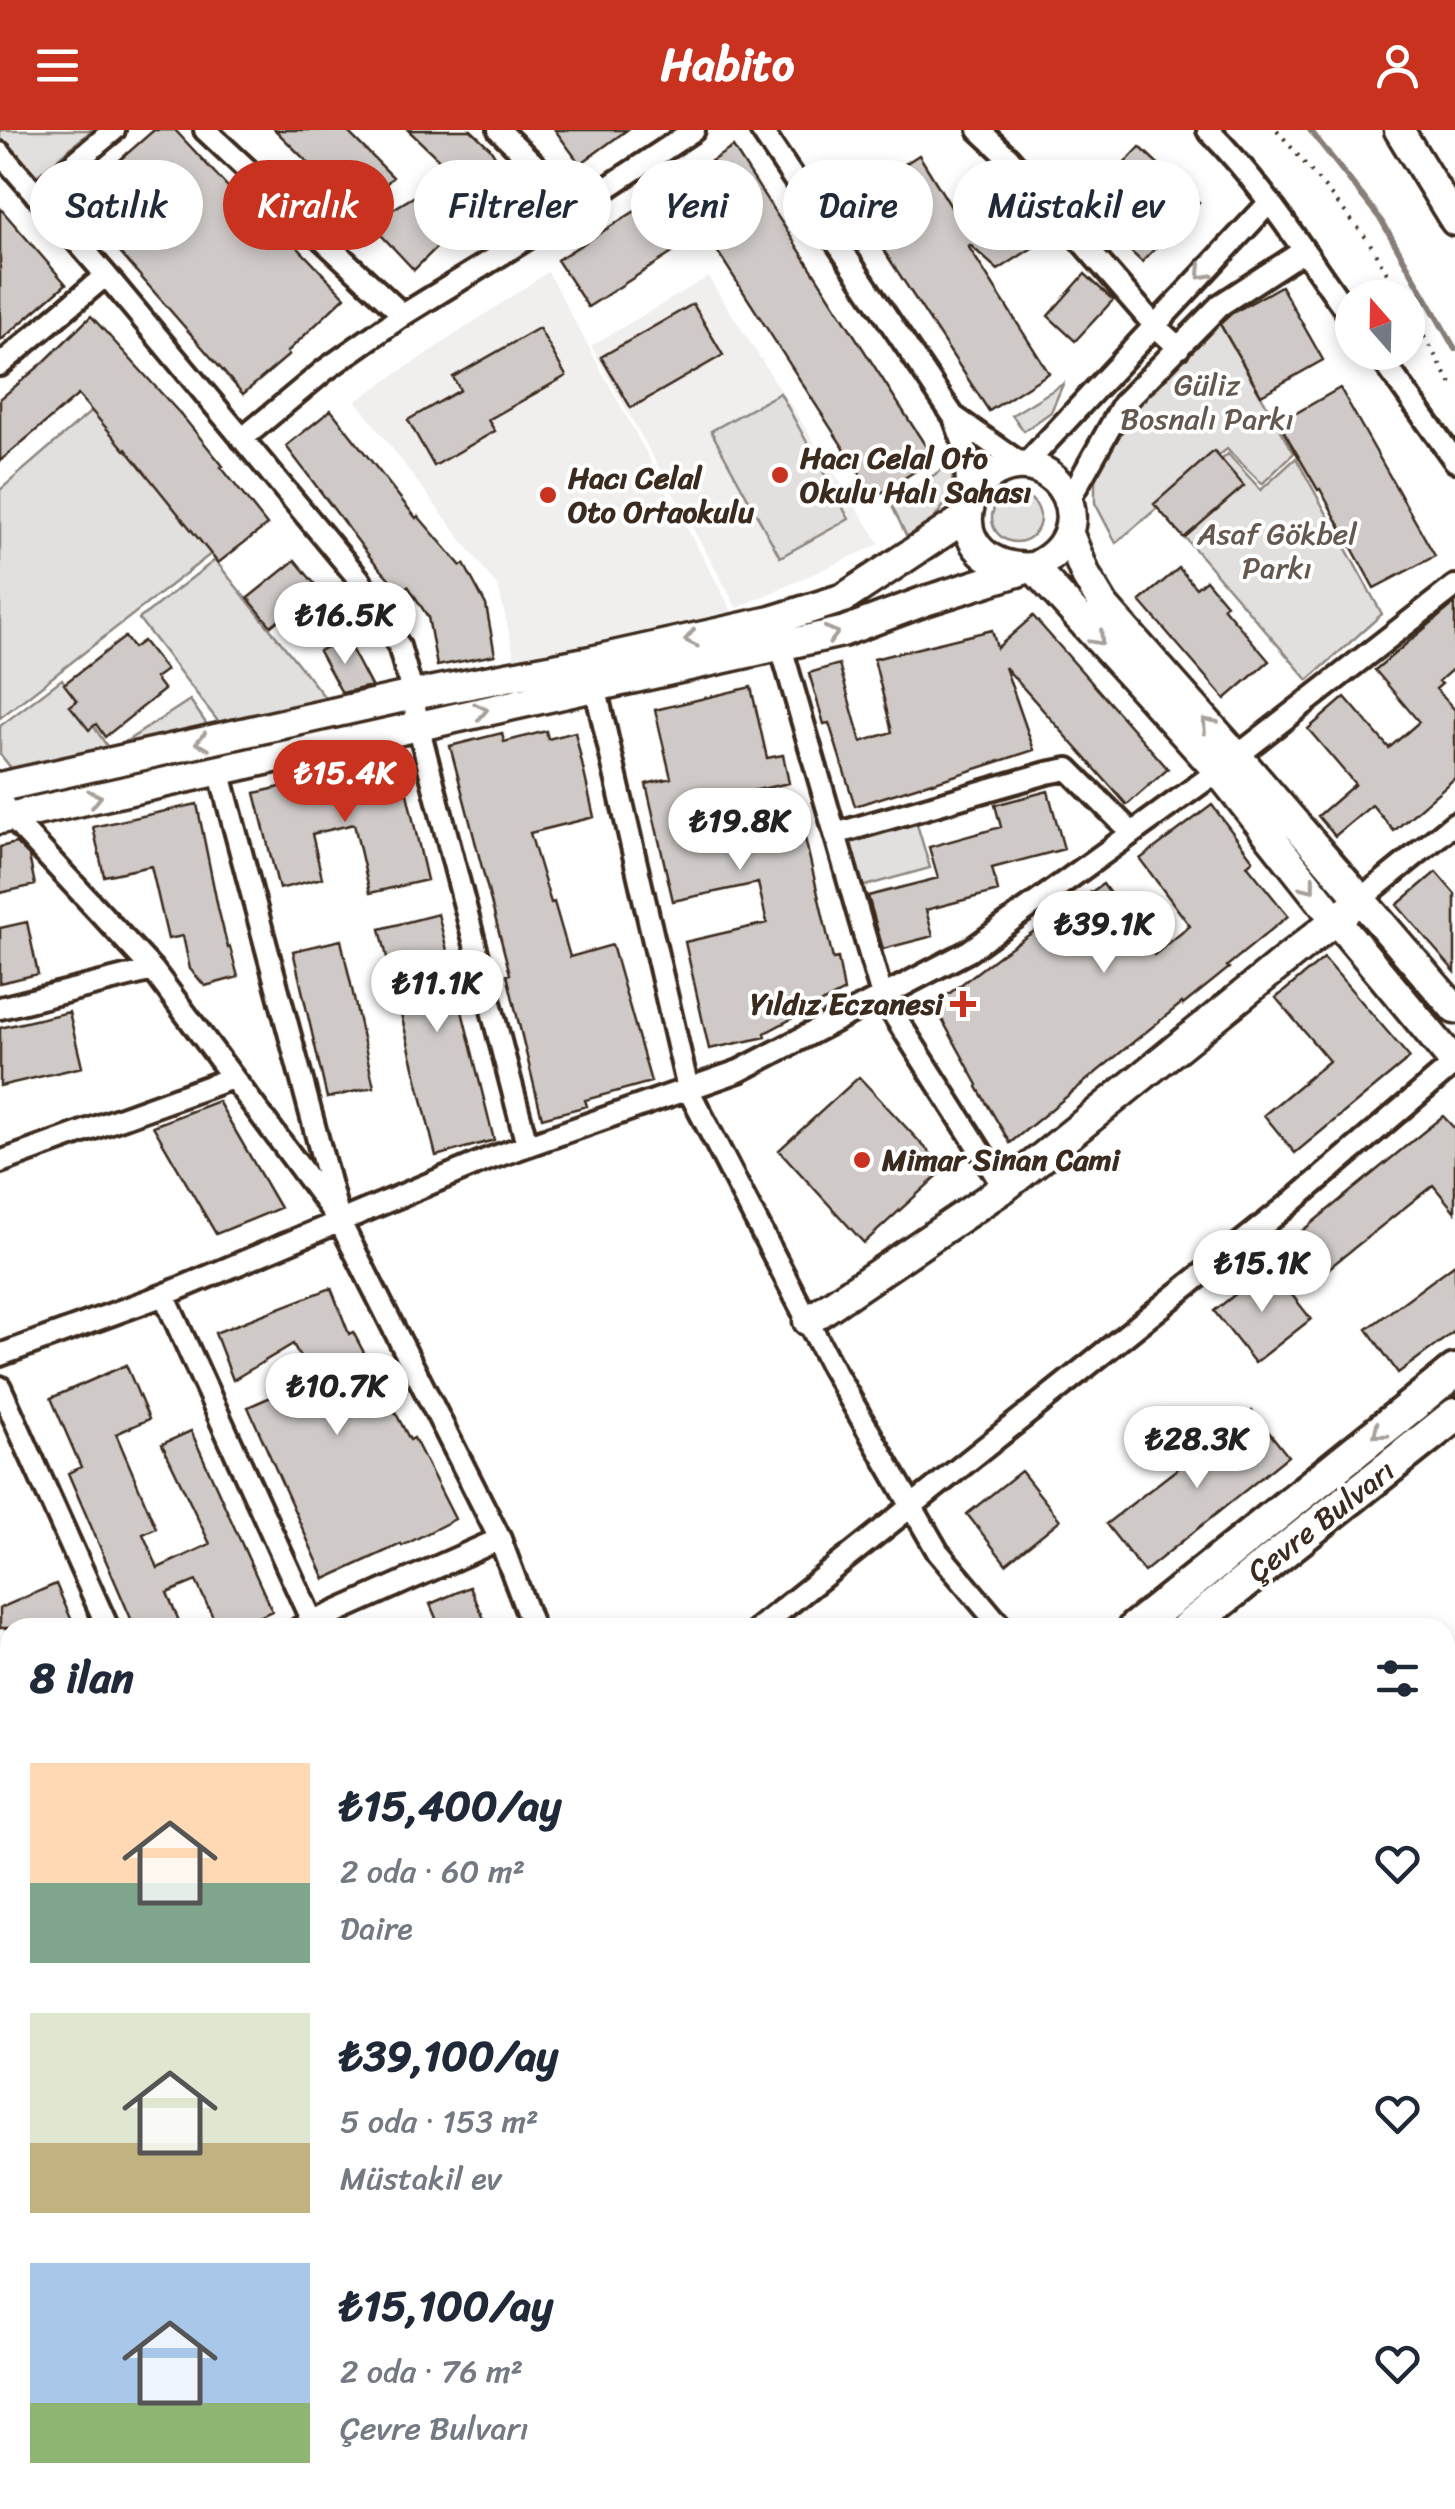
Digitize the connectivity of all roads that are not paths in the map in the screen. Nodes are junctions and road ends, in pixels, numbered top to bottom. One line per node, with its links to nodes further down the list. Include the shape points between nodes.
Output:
1 (114, 130): 10 (street)
2 (204, 130): 21 (street)
3 (500, 130): 11 (street)
4 (694, 130): 12 (street)
5 (760, 130): 26 (street)
6 (978, 130): 22 (street)
7 (1208, 130): 14 (street)
8 (1399, 130): 15 (main road)
9 (0, 154): 13 (street)
10 (78, 160)
11 (530, 160)
12 (611, 186)
13 (30, 188)
14 (1270, 202): 18 (street); 22 (street, one-way to 22)
15 (1455, 221)
16 (85, 250): 19 (street)
17 (510, 250): 21 (street)
18 (1304, 251): 20 (street); 23 (street, via 1220,305)
19 (106, 274): 24 (street); 27 (street)
20 (1335, 295)
21 (404, 315): 27 (street)
22 (1154, 325): 23 (street); 29 (street)
23 (1179, 348): 30 (street, via 1123,404)
24 (0, 365)
25 (1389, 370): 28 (street)
26 (954, 417): 29 (street); 31 (street, via 965,447)
27 (242, 439): 37 (street, via 359,579 398,646)
28 (1455, 461)
29 (1024, 466): 30 (main road, via 1052,477); 31 (main road, via 992,474)
30 (1069, 500): 32 (main road)
31 (968, 516): 33 (main road, via 988,558 1017,569); 37 (main road, one-way to 37, via 844,598 772,621)
32 (1069, 534): 33 (main road); 39 (main road, one-way to 32, via 1104,606)
33 (1033, 567): 35 (main road, one-way to 33); 39 (main road, one-way to 39)
34 (1455, 586): 39 (street)
35 (781, 647): 36 (main road); 45 (street)
36 (595, 686): 38 (main road, one-way to 36); 54 (street)
37 (413, 695): 38 (street); 41 (main road, one-way to 41)
38 (418, 724): 40 (main road); 55 (street)
39 (1228, 764): 44 (street); 46 (main road); 47 (main road, one-way to 47)
40 (218, 770): 42 (main road, one-way to 40); 58 (street)
41 (0, 787)
42 (4, 812): 48 (street)
43 (1455, 823): 46 (street)
44 (1132, 832): 45 (street, via 1068,769); 49 (street, via 968,950)
45 (835, 834): 49 (street)
46 (1361, 899): 47 (main road); 51 (main road)
47 (1335, 919): 52 (main road); 57 (main road)
48 (153, 970): 50 (street); 53 (street)
49 (882, 996): 54 (street, via 739,1071); 57 (street)
50 (0, 1008)
51 (1455, 1009)
52 (1455, 1062): 65 (street, via 1291,1203)
53 (232, 1078): 56 (street); 58 (street)
54 (688, 1088): 55 (street); 60 (street)
55 (528, 1146): 58 (street)
56 (0, 1162)
57 (1004, 1188): 60 (main road)
58 (339, 1220): 59 (street); 66 (street)
59 (164, 1295): 61 (street); 68 (street)
60 (808, 1321): 65 (street)
61 (0, 1355)
62 (1455, 1372): 73 (main road, Çevre Bulvarı, one-way to 73)
63 (0, 1386): 67 (street)
64 (1455, 1415): 74 (main road, Çevre Bulvarı)
65 (912, 1507): 71 (street); 72 (street, via 938,1552)
66 (500, 1539): 69 (street); 70 (street)
67 (104, 1618)
68 (305, 1618)
69 (327, 1618)
70 (529, 1618)
71 (772, 1618)
72 (994, 1618)
73 (1148, 1618)
74 (1199, 1618)

